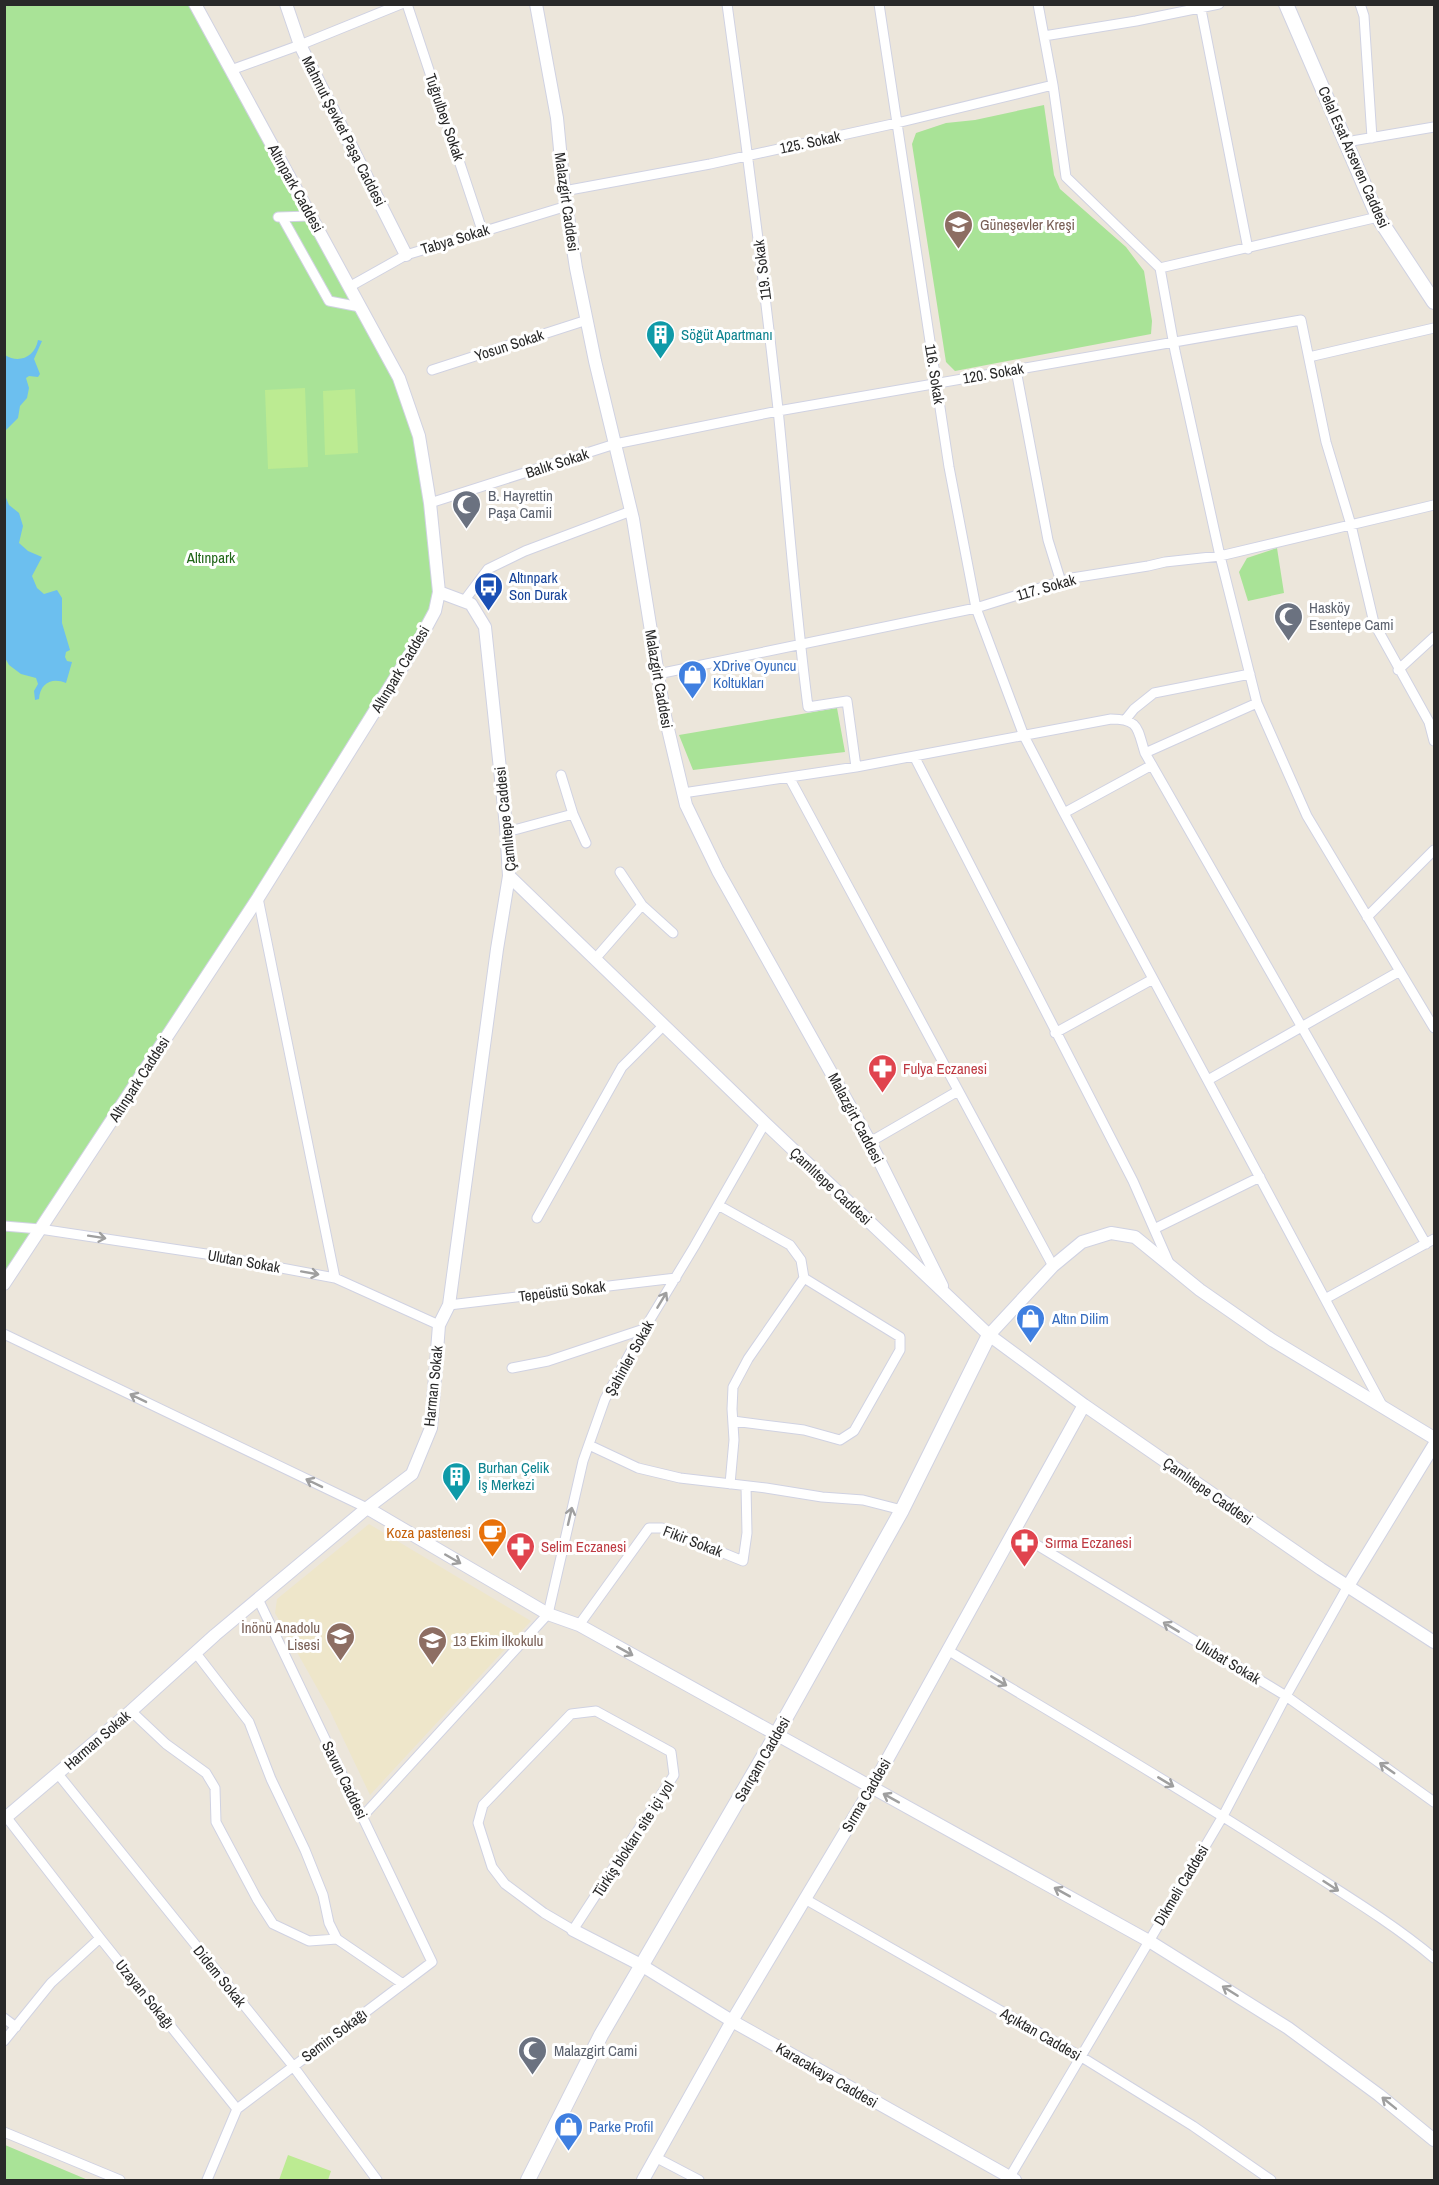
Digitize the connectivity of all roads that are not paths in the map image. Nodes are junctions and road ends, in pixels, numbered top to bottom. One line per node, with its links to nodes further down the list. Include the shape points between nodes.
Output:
1 (195, 4): 15 (street, Altınpark Caddesi)
2 (286, 4): 14 (street, Mahmut Şevket Paşa Caddesi)
3 (401, 4): 14 (street)
4 (407, 4): 26 (street, Tuğrulbey Sokak)
5 (727, 4): 21 (street, 119. Sokak)
6 (879, 4): 17 (street, 116. Sokak)
7 (1038, 4): 13 (street)
8 (1219, 4): 12 (street)
9 (1286, 4): 20 (main road, Celal Esat Arseven Caddesi)
10 (1360, 4): 19 (street)
11 (538, 5): 22 (street, Malazgirt Caddesi, via 557,118)
12 (1201, 7): 13 (street); 27 (street)
13 (1044, 36): 16 (street)
14 (300, 45): 15 (street); 28 (street, Mahmut Şevket Paşa Caddesi)
15 (231, 70): 24 (street, Altınpark Caddesi)
16 (1053, 85): 17 (street, 125. Sokak); 29 (street, via 1066,177)
17 (897, 123): 21 (street, 125. Sokak); 39 (street, 116. Sokak)
18 (1434, 127): 19 (street)
19 (1372, 138): 20 (street)
20 (1346, 142): 25 (main road, Celal Esat Arseven Caddesi)
21 (748, 155): 22 (street, 125. Sokak); 40 (street, 119. Sokak)
22 (564, 191): 23 (street, Malazgirt Caddesi)
23 (567, 206): 26 (street, Tabya Sokak); 33 (street, Malazgirt Caddesi)
24 (311, 216): 30 (street, Altınpark Caddesi); 32 (street, via 280,217 329,301)
25 (1378, 218): 27 (street); 31 (main road, Celal Esat Arseven Caddesi)
26 (482, 231): 28 (street, Tabya Sokak)
27 (1248, 249): 29 (street)
28 (406, 255): 30 (street, Tabya Sokak)
29 (1160, 268): 35 (street)
30 (349, 287): 32 (street, Altınpark Caddesi)
31 (1434, 302)
32 (360, 307): 42 (street, Altınpark Caddesi, via 399,378 419,436)
33 (587, 320): 37 (street, Yosun Sokak); 41 (street, Malazgirt Caddesi)
34 (1434, 328): 36 (street)
35 (1173, 343): 36 (street, 120. Sokak, via 1301,320); 38 (street, 120. Sokak); 46 (street)
36 (1309, 357): 45 (street, via 1326,442)
37 (432, 370)
38 (1016, 370): 39 (street, 120. Sokak); 47 (street, via 1048,540)
39 (937, 383): 40 (street, 120. Sokak); 50 (street, 116. Sokak)
40 (778, 411): 41 (street, 120. Sokak); 52 (street, 119. Sokak)
41 (615, 444): 42 (street, Balık Sokak); 44 (street, Malazgirt Caddesi)
42 (430, 503): 48 (street, Altınpark Caddesi)
43 (1434, 505): 45 (street, 117. Sokak)
44 (631, 512): 49 (street, via 525,551 488,569); 54 (street, Malazgirt Caddesi)
45 (1351, 525): 46 (street, 117. Sokak); 53 (street, via 1374,623)
46 (1220, 556): 47 (street, 117. Sokak, via 1166,561); 55 (street)
47 (1061, 582): 50 (street, 117. Sokak)
48 (439, 592): 49 (street, Çamlıtepe Caddesi); 74 (street, Altınpark Caddesi, via 435,611 421,637)
49 (464, 602): 69 (street, Çamlıtepe Caddesi, via 471,604 484,627)
50 (976, 608): 52 (street, 117. Sokak); 58 (street, 116. Sokak)
51 (1434, 637): 53 (street)
52 (800, 644): 54 (street, 117. Sokak); 63 (street, 119. Sokak, via 808,707 847,701)
53 (1398, 670): 59 (street, via 1429,722)
54 (658, 674): 66 (street, Malazgirt Caddesi)
55 (1250, 674): 56 (street); 57 (street, via 1154,693)
56 (1257, 703): 60 (street); 76 (street, via 1307,816)
57 (1126, 719): 58 (street); 60 (street, via 1136,727)
58 (1024, 736): 61 (street); 67 (street, 116. Sokak)
59 (1434, 741)
60 (1145, 753): 62 (street)
61 (914, 756): 63 (street); 84 (street)
62 (1152, 765): 67 (street); 82 (street)
63 (856, 767): 65 (street)
64 (561, 775): 68 (street)
65 (789, 777): 66 (street); 86 (street)
66 (683, 793): 88 (street, Malazgirt Caddesi, via 718,871)
67 (1064, 813): 80 (street, 116. Sokak)
68 (573, 814): 69 (street); 70 (street)
69 (507, 832): 73 (street, Çamlıtepe Caddesi)
70 (585, 843)
71 (1433, 855): 76 (street)
72 (620, 872): 75 (street)
73 (509, 876): 78 (street, Çamlıtepe Caddesi); 104 (street, Harman Sokak)
74 (258, 898): 93 (street, Altınpark Caddesi); 98 (street)
75 (642, 904): 77 (street); 78 (street)
76 (1367, 917): 79 (street)
77 (673, 933)
78 (595, 958): 81 (street, Çamlıtepe Caddesi)
79 (1400, 971): 82 (street); 83 (street)
80 (1153, 979): 84 (street); 85 (street, 116. Sokak)
81 (664, 1025): 87 (street, Çamlıtepe Caddesi); 91 (street, via 622,1067)
82 (1302, 1027): 85 (street); 95 (street)
83 (1434, 1028)
84 (1055, 1033): 94 (street, via 1133,1180)
85 (1208, 1080): 89 (street, 116. Sokak)
86 (958, 1091): 88 (street); 97 (street)
87 (765, 1123): 90 (street, Şahinler Sokak); 102 (street, Çamlıtepe Caddesi)
88 (870, 1142): 102 (street, Malazgirt Caddesi)
89 (1260, 1177): 94 (street); 103 (street, 116. Sokak)
90 (718, 1205): 99 (street, Şahinler Sokak); 100 (street, via 790,1245 801,1260)
91 (537, 1218)
92 (4, 1226): 93 (street, Ulutan Sokak)
93 (40, 1228): 98 (street, Ulutan Sokak, one-way to 98); 101 (street, Altınpark Caddesi)
94 (1154, 1229): 96 (street)
95 (1430, 1241): 103 (street)
96 (1170, 1265): 97 (street, via 1135,1237 1111,1233 1083,1242); 111 (street, via 1272,1340)
97 (1053, 1266): 108 (street)
98 (335, 1278): 105 (street, Ulutan Sokak)
99 (676, 1278): 104 (street, Tepeüstü Sokak); 106 (street, Şahinler Sokak, one-way to 99)
100 (804, 1278): 112 (street, via 738,1378); 112 (street, via 900,1337 900,1350 854,1431 840,1440 804,1430)
101 (4, 1284)
102 (947, 1296): 108 (street, Çamlıtepe Caddesi)
103 (1325, 1299): 111 (street, 116. Sokak)
104 (448, 1305): 105 (street, Harman Sokak)
105 (439, 1325): 117 (street, Harman Sokak, via 431,1428 412,1474)
106 (644, 1329): 109 (street, via 548,1361); 113 (street, Şahinler Sokak, via 605,1399)
107 (4, 1334): 117 (street, one-way to 107)
108 (989, 1335): 110 (street, Çamlıtepe Caddesi); 118 (main road, Sarıçam Caddesi)
109 (512, 1368)
110 (1084, 1406): 119 (street, Sırma Caddesi); 120 (street, Çamlıtepe Caddesi)
111 (1383, 1407): 114 (street)
112 (733, 1421): 115 (street)
113 (589, 1445): 115 (street, via 638,1468); 122 (street, Şahinler Sokak, one-way to 113)
114 (1434, 1445): 120 (street)
115 (730, 1484): 116 (street)
116 (746, 1486): 118 (street, via 863,1500); 123 (street, Fikir Sokak, via 743,1561 662,1528 649,1528)
117 (367, 1508): 121 (street, Harman Sokak); 122 (street, one-way to 122)
118 (902, 1510): 129 (main road, Sarıçam Caddesi)
119 (1014, 1531): 125 (street, Sırma Caddesi); 127 (street, Ulubat Sokak, one-way to 119)
120 (1348, 1586): 124 (street, Çamlıtepe Caddesi); 127 (street, Dikmeli Caddesi)
121 (258, 1599): 126 (street, Harman Sokak); 133 (street, Savun Caddesi)
122 (548, 1614): 123 (street); 133 (street)
123 (579, 1625): 129 (street, one-way to 129)
124 (1434, 1642)
125 (949, 1651): 131 (street, Sırma Caddesi); 134 (street, one-way to 134)
126 (195, 1652): 128 (street, Harman Sokak); 139 (street, via 249,1722 305,1850)
127 (1286, 1696): 132 (street, Ulubat Sokak, one-way to 127); 134 (street, Dikmeli Caddesi)
128 (131, 1711): 130 (street, Harman Sokak); 139 (street, via 166,1744 206,1773 215,1788 216,1822 273,1924 309,1941)
129 (776, 1736): 131 (street); 143 (main road, Sarıçam Caddesi)
130 (58, 1774): 135 (street, Harman Sokak); 150 (street, Didem Sokak)
131 (872, 1787): 136 (street, Sırma Caddesi); 140 (street, one-way to 131)
132 (1434, 1802)
133 (363, 1816): 142 (street, Savun Caddesi)
134 (1223, 1816): 140 (street, Dikmeli Caddesi); 141 (street, one-way to 141)
135 (5, 1817): 138 (street, Uzayan Sokağı)
136 (804, 1899): 146 (street, Sırma Caddesi); 149 (street, Açıktan Caddesi)
137 (573, 1930): 137 (street, Türkiş blokları site içi yol, via 674,1775 671,1752 596,1711 571,1714 483,1805 478,1823 492,1867 505,1884); 143 (street, Türkiş blokları site içi yol)
138 (100, 1938): 147 (street, via 51,1983); 151 (street, Uzayan Sokağı)
139 (337, 1940): 144 (street)
140 (1149, 1941): 149 (street, Dikmeli Caddesi); 153 (street, one-way to 140, via 1288,2028)
141 (1434, 1958)
142 (432, 1962): 144 (street, Semin Sokağı)
143 (641, 1965): 146 (street, Karacakaya Caddesi); 159 (main road, Sarıçam Caddesi, via 570,2094)
144 (403, 1984): 150 (street, Semin Sokağı)
145 (4, 2018): 147 (street)
146 (732, 2021): 154 (street, Sırma Caddesi); 155 (street, Karacakaya Caddesi)
147 (16, 2027): 148 (street)
148 (4, 2041)
149 (1080, 2056): 155 (street, Dikmeli Caddesi); 162 (street, Açıktan Caddesi, via 1193,2126)
150 (293, 2066): 151 (street, Semin Sokağı); 158 (street, Didem Sokak)
151 (237, 2109): 157 (street)
152 (4, 2132): 156 (street)
153 (1434, 2140)
154 (655, 2157): 160 (street, Sırma Caddesi); 161 (street)
155 (1011, 2179)
156 (120, 2181)
157 (207, 2181)
158 (377, 2181)
159 (528, 2181)
160 (643, 2181)
161 (699, 2181)
162 (1271, 2181)

